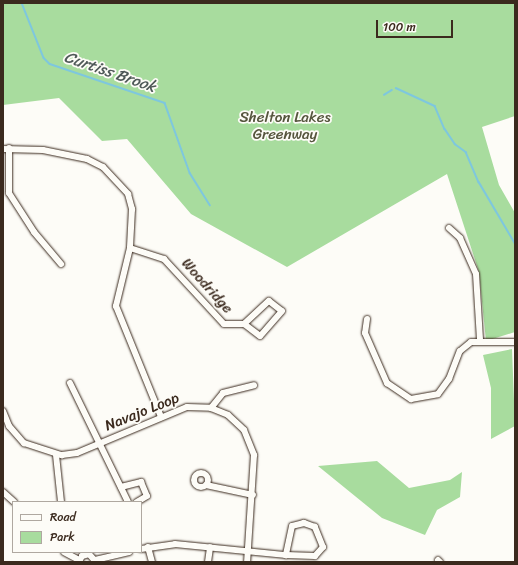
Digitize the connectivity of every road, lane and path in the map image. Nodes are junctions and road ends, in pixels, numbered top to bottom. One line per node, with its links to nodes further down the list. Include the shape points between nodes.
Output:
1 (6, 148): 3 (street, via 58,152 103,167 131,199); 4 (street, via 10,193 34,232)
2 (449, 228): 7 (street, via 460,238 476,274)
3 (130, 248): 6 (street, Woodridge, via 164,259 221,323); 13 (street, via 116,306)
4 (61, 264)
5 (367, 319): 7 (street, via 365,333 387,383 411,399 438,394 449,379 460,351)
6 (244, 324): 6 (street, Woodridge, via 266,302 274,302 282,311 260,336)
7 (480, 340): 8 (street)
8 (515, 342)
9 (70, 383): 14 (street)
10 (254, 385): 11 (street, via 223,393)
11 (211, 408): 13 (street, Navajo Loop, via 187,407); 19 (street, Navajo Loop, via 236,420 251,441 255,466)
12 (3, 411): 15 (street, Navajo Loop, via 9,426 21,441)
13 (161, 417): 14 (street, Navajo Loop)
14 (98, 444): 15 (street, Navajo Loop, via 77,453); 17 (street)
15 (56, 455): 21 (street)
16 (206, 485): 19 (street)
17 (121, 487): 22 (street); 23 (street, via 141,482 147,496)
18 (3, 492): 20 (street)
19 (253, 494): 27 (street, Navajo Loop)
20 (13, 501)
21 (61, 501)
22 (128, 501)
23 (139, 501)
24 (148, 547): 25 (street, via 167,544); 26 (street); 33 (street)
25 (210, 547): 27 (street); 34 (street)
26 (142, 549)
27 (247, 551): 30 (street); 35 (street, Navajo Loop)
28 (66, 553): 31 (street)
29 (125, 553): 32 (street)
30 (286, 555): 30 (street, via 321,552 322,540 315,527 304,523 292,526)
31 (79, 561): 32 (street, via 89,554)
32 (96, 561)
33 (152, 562)
34 (208, 562)
35 (247, 562)

